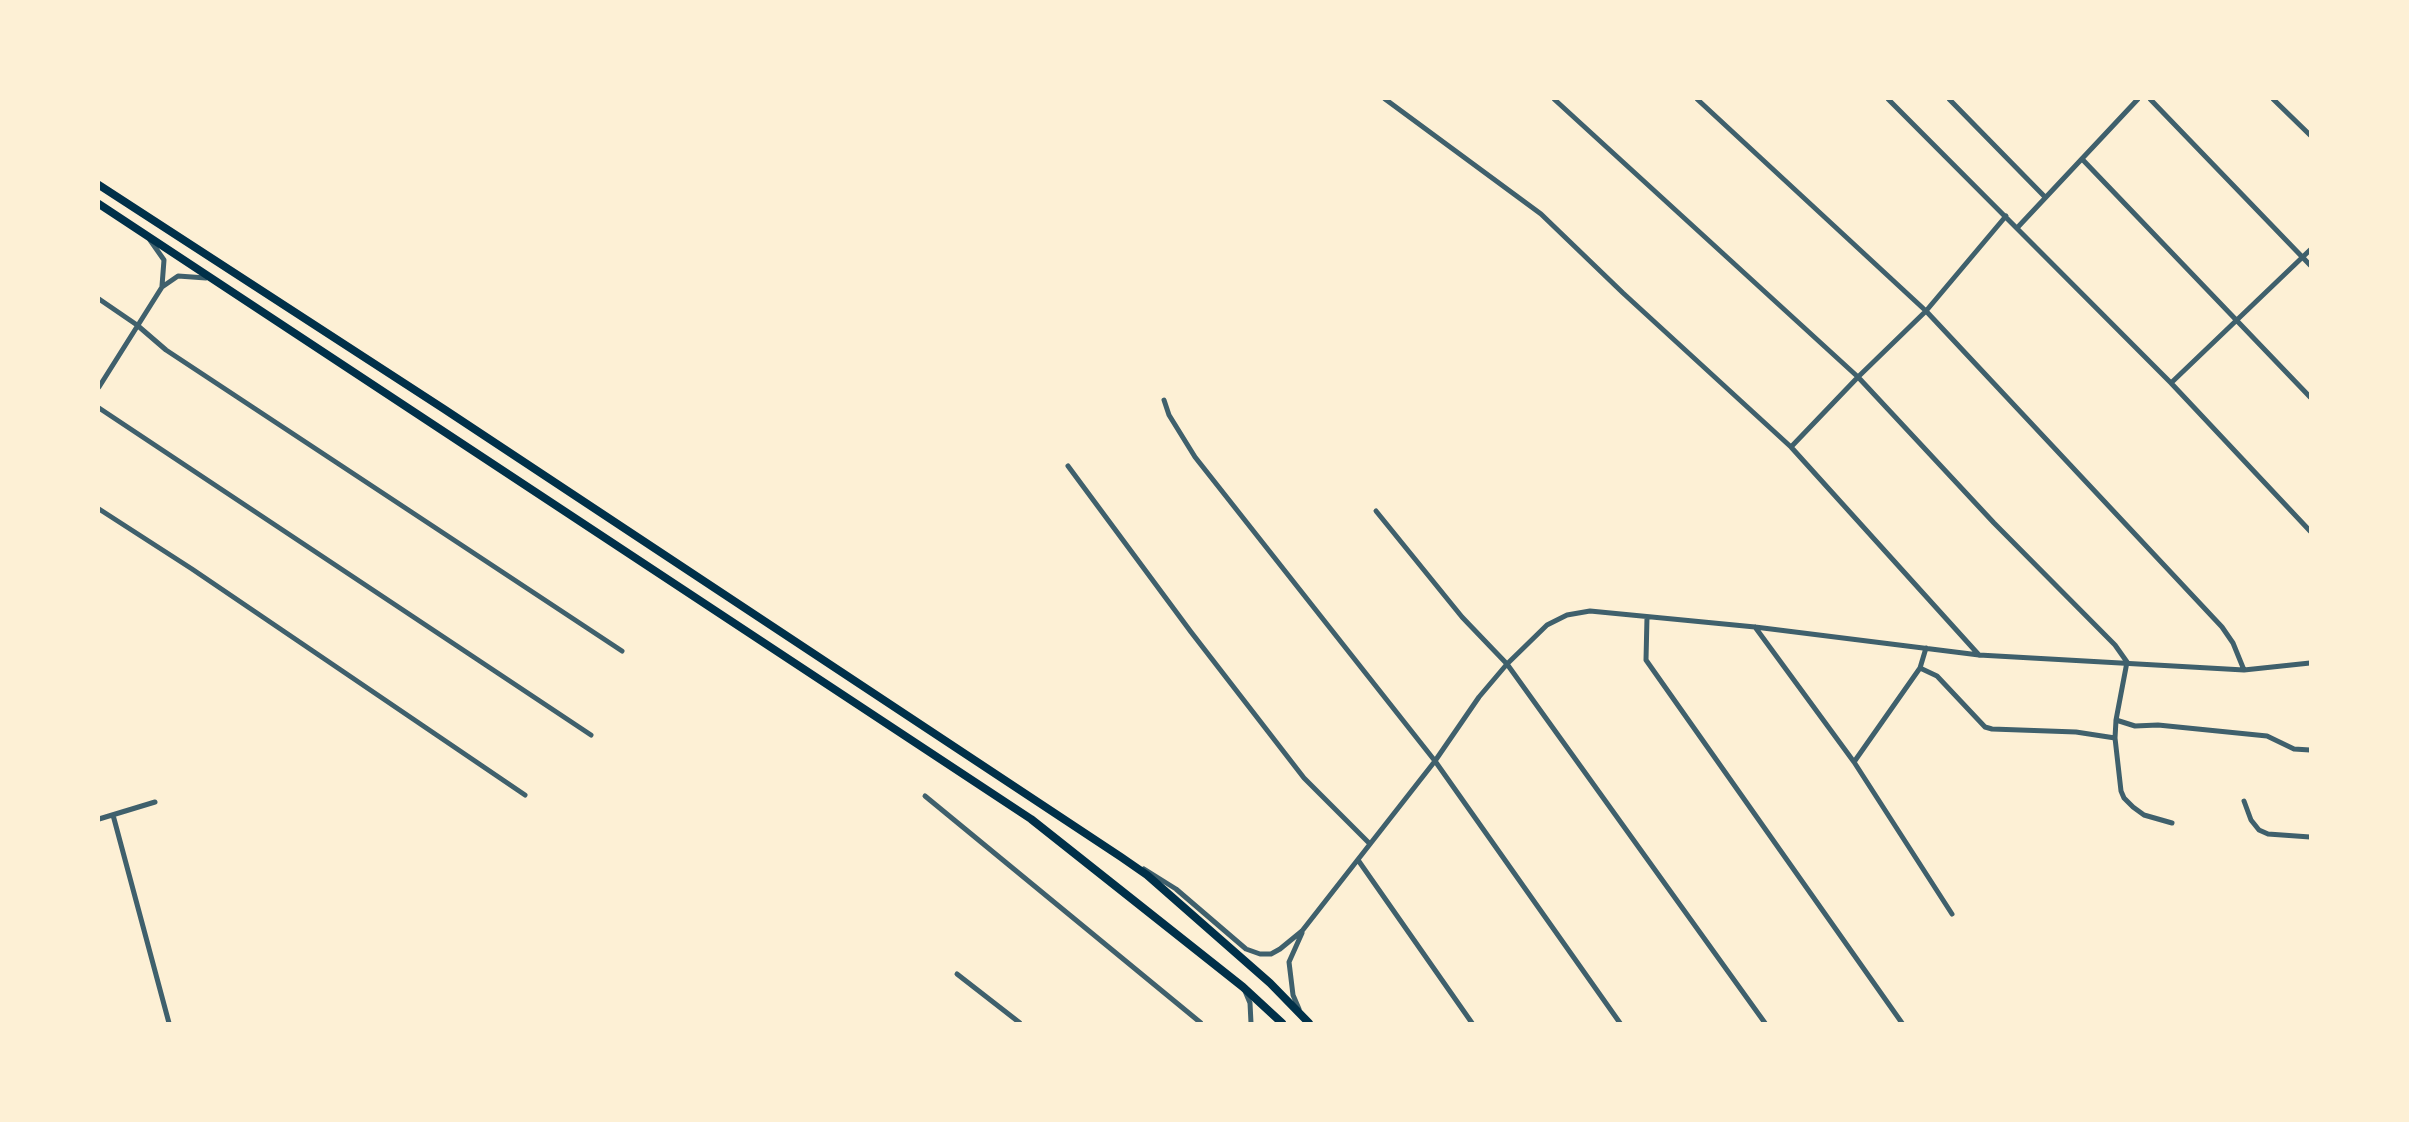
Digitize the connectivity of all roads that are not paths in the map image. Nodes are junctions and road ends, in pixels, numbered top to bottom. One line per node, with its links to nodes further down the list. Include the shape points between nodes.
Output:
1 (1385, 99): 32 (street, via 1541,214)
2 (1554, 99): 26 (street)
3 (1697, 99): 23 (street)
4 (1887, 99): 14 (street)
5 (1949, 99): 12 (street)
6 (2138, 99): 10 (street)
7 (2150, 99): 18 (street)
8 (2273, 99): 9 (street)
9 (2310, 135)
10 (2082, 159): 12 (street); 24 (street)
11 (99, 184): 62 (main road)
12 (2045, 197): 15 (street)
13 (99, 204): 16 (main road)
14 (2006, 216): 15 (street); 23 (street)
15 (2017, 228): 27 (street)
16 (142, 232): 20 (main road); 21 (street, via 164,260)
17 (2310, 250): 18 (street)
18 (2303, 258): 19 (street); 24 (street)
19 (2310, 265)
20 (220, 282): 21 (street, via 185,275); 67 (main road, via 1031,819)
21 (162, 287): 25 (street)
22 (99, 298): 25 (street)
23 (1926, 311): 26 (street); 46 (street, via 2222,627)
24 (2236, 320): 27 (street); 29 (street)
25 (137, 325): 28 (street); 40 (street, via 166,350)
26 (1858, 377): 32 (street); 42 (street)
27 (2171, 383): 36 (street)
28 (99, 387)
29 (2310, 397)
30 (1164, 400): 51 (street, via 1195,457)
31 (99, 408): 48 (street)
32 (1791, 447): 41 (street)
33 (1068, 466): 61 (street, via 1304,778)
34 (99, 509): 53 (street)
35 (1376, 511): 44 (street, via 1462,617)
36 (2310, 531)
37 (1647, 617): 38 (street); 44 (street, via 1590,611 1567,615 1547,625); 78 (street, via 1646,660)
38 (1755, 627): 39 (street); 52 (street)
39 (1926, 648): 41 (street); 45 (street)
40 (622, 651)
41 (1979, 655): 42 (street)
42 (2127, 662): 46 (street); 47 (street)
43 (2310, 663): 46 (street)
44 (1507, 664): 51 (street); 77 (street)
45 (1920, 668): 49 (street, via 1937,676 1985,727); 52 (street)
46 (2244, 670)
47 (2116, 720): 49 (street); 50 (street, via 2135,726 2267,736 2294,749)
48 (591, 735)
49 (2115, 738): 59 (street, via 2124,798 2144,815)
50 (2310, 750)
51 (1435, 761): 61 (street); 76 (street)
52 (1854, 762): 64 (street)
53 (525, 795)
54 (925, 796): 71 (street)
55 (2244, 801): 60 (street, via 2259,830)
56 (155, 802): 57 (street)
57 (113, 815): 58 (street); 69 (street)
58 (99, 819)
59 (2172, 823)
60 (2310, 837)
61 (1370, 844): 63 (street)
62 (1121, 857): 65 (street, via 1161,878 1246,949 1271,954); 68 (main road, via 1147,875)
63 (1358, 860): 65 (street); 75 (street)
64 (1952, 914)
65 (1302, 931): 68 (street, via 1289,962 1293,995)
66 (957, 974): 70 (street)
67 (1243, 987): 72 (street, via 1250,1003); 73 (main road)
68 (1301, 1013): 74 (main road)
69 (169, 1023)
70 (1020, 1023)
71 (1201, 1023)
72 (1251, 1023)
73 (1282, 1023)
74 (1309, 1023)
75 (1472, 1023)
76 (1620, 1023)
77 (1765, 1023)
78 (1902, 1023)

